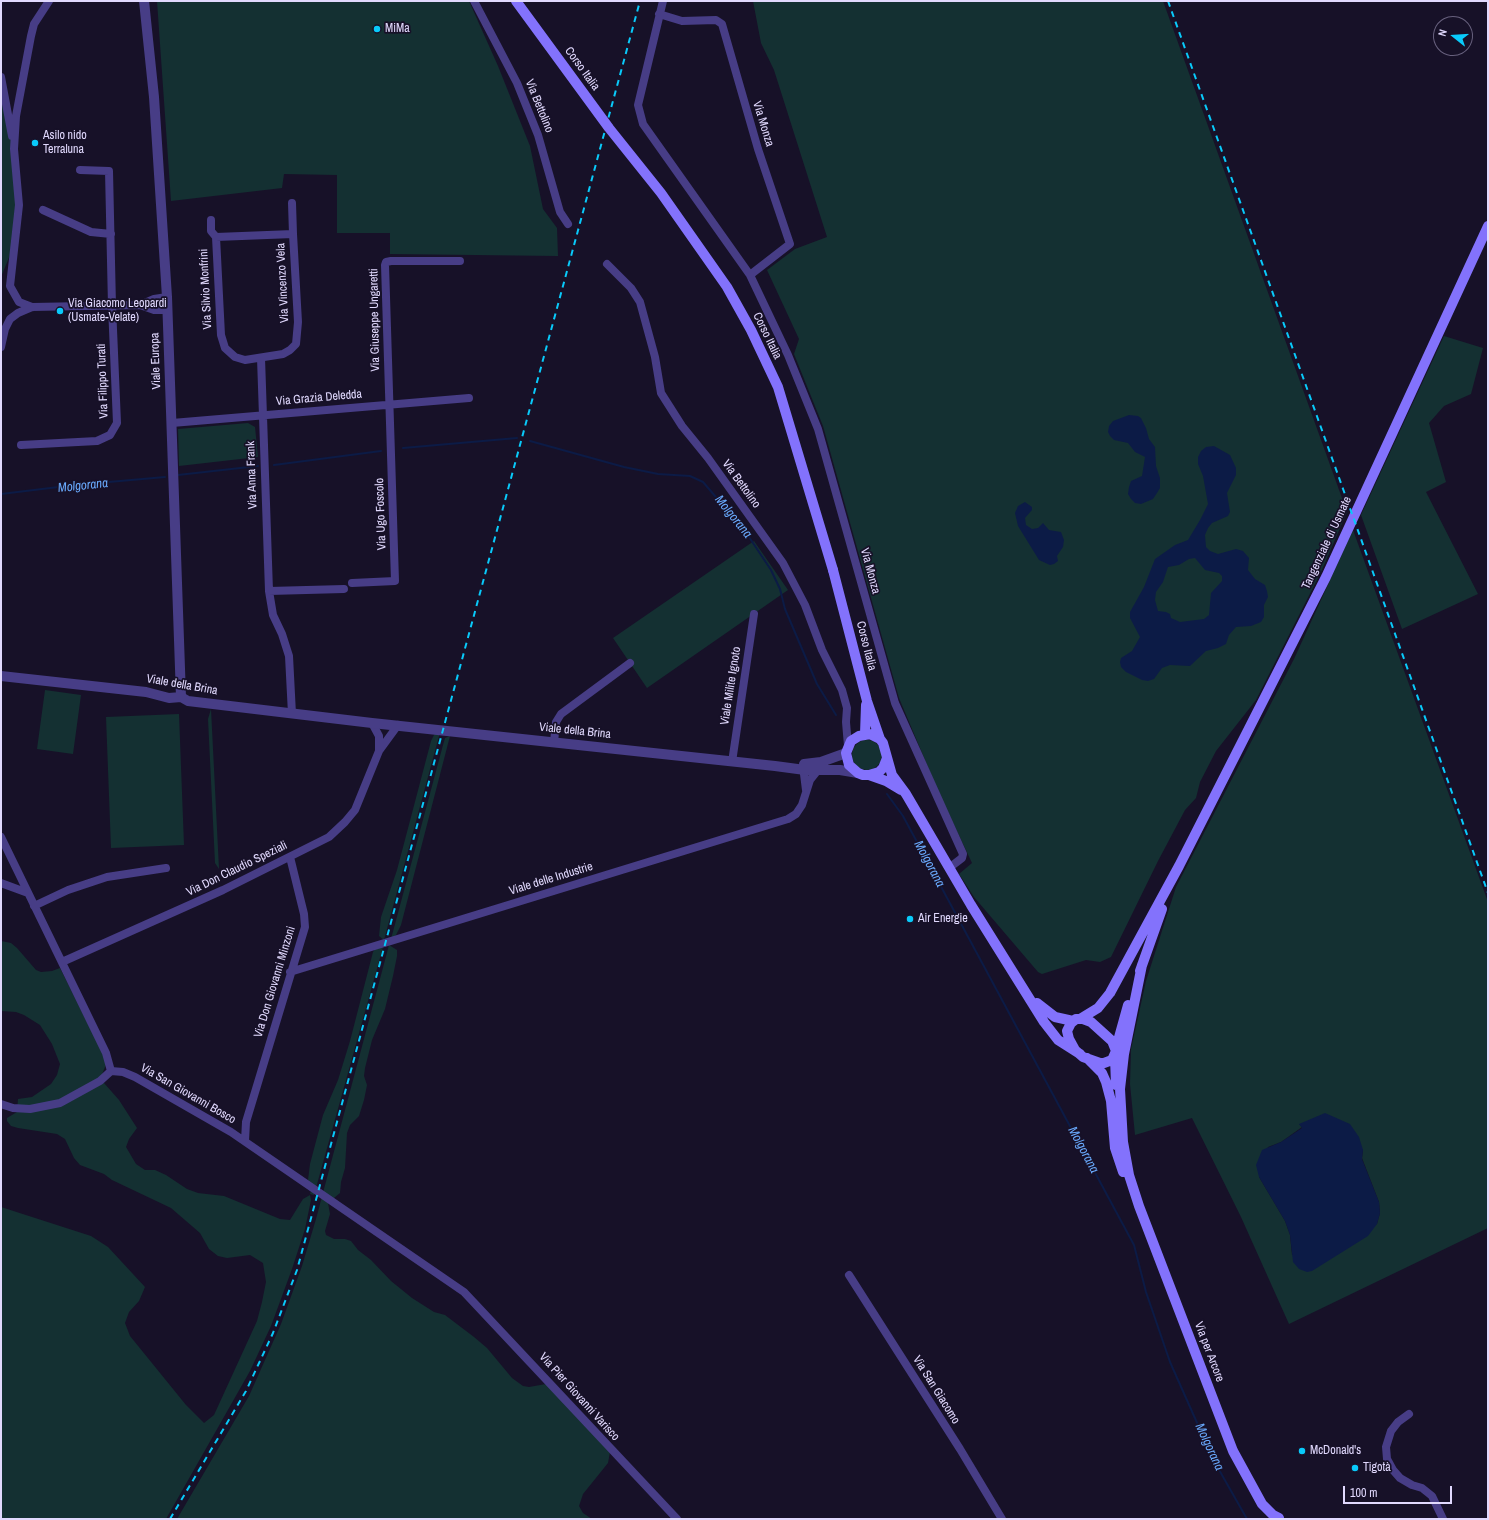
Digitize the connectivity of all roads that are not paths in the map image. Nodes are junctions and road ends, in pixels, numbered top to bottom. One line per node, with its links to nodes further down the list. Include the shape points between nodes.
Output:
1 (49, 1): 8 (street, via 34,24 31,36 16,116)
2 (144, 1): 21 (street, Viale Europa, via 154,97)
3 (474, 1): 13 (street, Via Bettolino, via 517,83 538,135 560,212)
4 (516, 1): 40 (main road, Corso Italia, bridge, via 609,128 661,193 727,287 751,330 778,387 833,570)
5 (663, 1): 6 (street, Via Monza)
6 (659, 14): 20 (street, Via Monza, via 638,105 643,124); 20 (street, Via Monza, via 682,20 716,20 722,24 758,149 790,244)
7 (1, 77): 8 (street)
8 (14, 148): 24 (street, via 19,205 10,286 18,302)
9 (80, 170): 15 (street, Via Filippo Turati, via 110,171)
10 (292, 203): 16 (street)
11 (43, 210): 15 (street, via 91,232)
12 (211, 220): 17 (street, via 211,231)
13 (568, 224)
14 (1488, 226): 61 (main road, Tangenziale di Usmate, via 1326,577)
15 (111, 234): 23 (street, Via Filippo Turati)
16 (293, 234): 17 (street, Via Vincenzo Vela); 27 (street, Via Vincenzo Vela, via 298,337 296,344 283,354)
17 (216, 236): 27 (street, Via Silvio Monfrini, via 221,335 225,348 236,357 245,360)
18 (460, 261): 29 (street, Via Giuseppe Ungaretti, via 386,262)
19 (607, 264): 44 (street, Via Bettolino, via 631,288 640,302 655,357 661,393 790,576 842,690 847,708)
20 (750, 275): 63 (street, Via Monza, via 788,355 818,429 895,703 963,854 962,858)
21 (167, 297): 22 (street); 25 (street, Viale Europa)
22 (140, 305): 23 (street); 25 (street, via 154,310)
23 (112, 306): 24 (street); 32 (street, Via Filippo Turati, via 117,423 110,435 97,441)
24 (32, 307): 26 (street, via 14,314 5,329)
25 (167, 310): 31 (street, Viale Europa)
26 (1, 347)
27 (261, 358): 30 (street, Via Anna Frank)
28 (468, 398): 29 (street, Via Grazia Deledda)
29 (390, 404): 30 (street, Via Grazia Deledda); 33 (street, Via Ugo Foscolo, via 394,581)
30 (262, 415): 31 (street, Via Grazia Deledda); 35 (street, Via Anna Frank)
31 (172, 423): 39 (street, Viale Europa)
32 (21, 445)
33 (352, 583)
34 (344, 589): 35 (street)
35 (269, 591): 41 (street, Via Anna Frank, via 273,615 290,656)
36 (754, 614): 51 (street, Viale Milite Ignoto)
37 (630, 663): 47 (street, via 561,714 556,722)
38 (1, 676): 39 (street, Viale della Brina, via 146,692 169,698)
39 (181, 697): 41 (street, Viale della Brina, via 188,701)
40 (866, 701): 45 (main road); 46 (main road, Corso Italia)
41 (292, 714): 42 (street, Viale della Brina)
42 (372, 723): 43 (street, Viale della Brina); 49 (street, Via Don Claudio Speziali, via 380,736)
43 (398, 726): 47 (street, Viale della Brina); 49 (street, Via Don Claudio Speziali)
44 (846, 726): 45 (street); 48 (street, Via Bettolino)
45 (862, 735): 46 (main road, via 870,734); 48 (main road)
46 (880, 739): 50 (main road, via 886,748)
47 (554, 742): 51 (street, Viale della Brina)
48 (847, 749): 53 (street, Viale della Brina); 55 (main road, via 849,765)
49 (379, 751): 60 (street, Via Don Claudio Speziali, via 350,817 323,841)
50 (887, 758): 56 (main road, via 882,768); 58 (main road, via 892,775)
51 (732, 762): 52 (street, Viale della Brina)
52 (775, 766): 53 (street, Viale della Brina); 54 (street, Viale della Brina)
53 (819, 766): 54 (street, Viale della Brina); 55 (street, Viale della Brina); 57 (street, Viale delle Industrie, via 810,780)
54 (805, 770): 57 (street, Viale delle Industrie)
55 (858, 773): 56 (main road)
56 (869, 775): 58 (main road, via 886,781)
57 (806, 793): 69 (street, Viale delle Industrie, via 796,814 788,819)
58 (906, 794): 63 (main road)
59 (1, 837): 65 (street)
60 (290, 857): 67 (street, Via Don Claudio Speziali); 69 (street, Via Don Giovanni Minzoni, via 305,920)
61 (1179, 866): 68 (main road); 71 (main road, via 1110,993 1098,1008)
62 (166, 868): 66 (street, via 107,877 68,890)
63 (949, 868): 70 (main road)
64 (1, 883): 65 (street)
65 (28, 893): 66 (street)
66 (34, 906): 67 (street)
67 (62, 962): 74 (street, via 106,1053)
68 (1142, 965): 72 (main road, via 1123,1020); 77 (main road, via 1124,1054 1120,1089)
69 (290, 972): 76 (street, Via Don Giovanni Minzoni)
70 (1028, 995): 71 (main road, via 1051,1015 1059,1019); 73 (main road, via 1058,1040)
71 (1076, 1020): 72 (main road, via 1086,1020 1110,1037); 73 (main road, via 1068,1026 1067,1035 1072,1045)
72 (1116, 1052): 73 (main road, via 1104,1063); 77 (main road, via 1116,1087)
73 (1083, 1056): 80 (main road, via 1102,1073 1106,1082 1117,1156)
74 (111, 1071): 75 (street, via 103,1079 60,1103 20,1108); 78 (street, Via San Giovanni Bosco, via 136,1077)
75 (1, 1104)
76 (246, 1122): 78 (street); 79 (street, Via Don Giovanni Minzoni)
77 (1121, 1122): 80 (main road, via 1125,1158)
78 (231, 1132): 79 (street, Via San Giovanni Bosco)
79 (245, 1142): 82 (street, Via San Giovanni Bosco)
80 (1138, 1206): 84 (main road, Via per Arcore, via 1233,1451)
81 (849, 1275): 86 (street, Via San Giacomo)
82 (464, 1292): 85 (street, Via Pier Giovanni Varisco)
83 (1409, 1414): 89 (street, via 1391,1431 1386,1447 1387,1459 1400,1478 1422,1488 1432,1496)
84 (1262, 1504): 87 (main road, Via per Arcore); 88 (main road, Via per Arcore)
85 (677, 1519)
86 (1002, 1519)
87 (1266, 1519)
88 (1278, 1519)
89 (1444, 1519)

